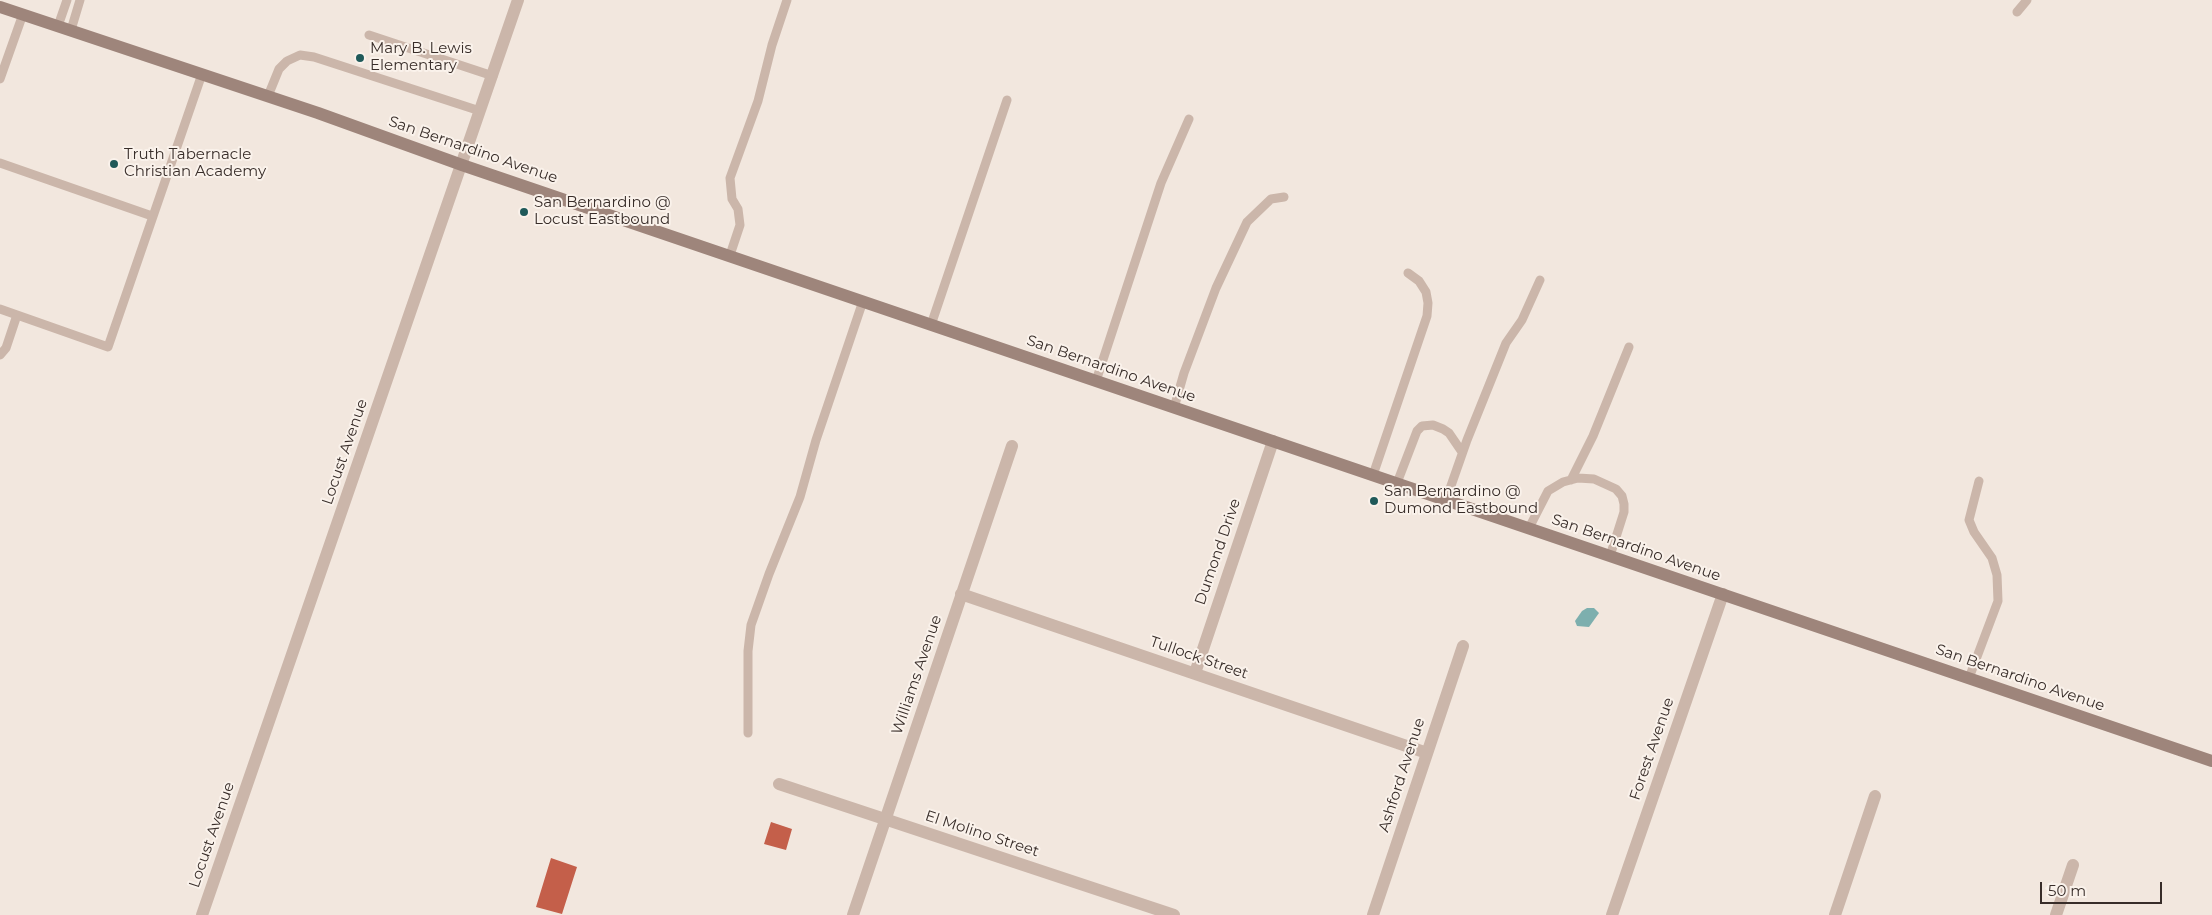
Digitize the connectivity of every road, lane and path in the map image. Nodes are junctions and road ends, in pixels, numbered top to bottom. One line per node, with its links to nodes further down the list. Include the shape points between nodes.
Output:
1 (67, 0): 9 (lane)
2 (80, 0): 10 (lane)
3 (518, 0): 13 (street, Locust Avenue)
4 (787, 0): 23 (lane, via 758,100 730,178 740,225)
5 (2027, 0): 7 (lane)
6 (0, 7): 8 (main road, San Bernardino Avenue)
7 (2018, 12)
8 (23, 14): 9 (main road, San Bernardino Avenue); 14 (lane)
9 (58, 26): 10 (main road, San Bernardino Avenue)
10 (71, 30): 12 (main road, San Bernardino Avenue)
11 (369, 35): 13 (lane)
12 (202, 74): 15 (main road, San Bernardino Avenue); 22 (lane)
13 (493, 76): 17 (street, Locust Avenue)
14 (0, 79)
15 (268, 96): 17 (lane, via 279,69 300,55); 20 (main road, San Bernardino Avenue)
16 (1007, 100): 29 (lane)
17 (480, 111): 20 (street, Locust Avenue)
18 (1189, 119): 32 (lane, via 1161,184)
19 (0, 163): 22 (lane)
20 (462, 165): 23 (main road, San Bernardino Avenue); 56 (street, Locust Avenue)
21 (1284, 197): 33 (lane, via 1271,199 1247,222 1216,288)
22 (152, 216): 28 (lane, via 108,347)
23 (730, 256): 26 (main road, San Bernardino Avenue)
24 (1408, 273): 37 (lane, via 1419,280 1426,292 1427,316)
25 (1540, 280): 36 (lane, via 1522,320 1506,343)
26 (862, 301): 29 (main road, San Bernardino Avenue); 49 (lane, via 800,497 768,574 751,626)
27 (0, 309): 28 (lane)
28 (17, 315): 31 (lane, via 6,348)
29 (931, 325): 32 (main road, San Bernardino Avenue)
30 (1629, 347): 38 (lane, via 1593,436)
31 (0, 355)
32 (1096, 381): 33 (main road, San Bernardino Avenue)
33 (1174, 408): 34 (main road, San Bernardino Avenue)
34 (1273, 441): 37 (main road, San Bernardino Avenue); 47 (street, Dumond Drive)
35 (1012, 446): 44 (street, Williams Avenue)
36 (1462, 452): 40 (lane, via 1443,429 1433,424 1422,426 1416,431); 41 (lane)
37 (1373, 475): 40 (main road, San Bernardino Avenue)
38 (1571, 480): 42 (lane, via 1548,491); 43 (lane, via 1594,479 1622,496 1624,512)
39 (1979, 482): 48 (lane, via 1969,520 1992,558 1997,575 1998,601)
40 (1397, 483): 41 (main road, San Bernardino Avenue)
41 (1446, 500): 42 (main road, San Bernardino Avenue)
42 (1530, 528): 43 (main road, San Bernardino Avenue)
43 (1610, 556): 45 (main road, San Bernardino Avenue)
44 (961, 594): 47 (street, Tullock Street); 54 (street, Williams Avenue)
45 (1723, 594): 48 (main road, San Bernardino Avenue); 60 (street, Forest Avenue)
46 (1462, 646): 50 (street, Ashford Avenue)
47 (1195, 673): 50 (street, Tullock Street)
48 (1969, 678): 51 (main road, San Bernardino Avenue)
49 (748, 732)
50 (1427, 753): 59 (street, Ashford Avenue)
51 (2212, 761)
52 (780, 784): 54 (street, El Molino Street)
53 (1876, 796): 61 (street)
54 (885, 820): 57 (street, Williams Avenue); 58 (street, El Molino Street)
55 (2073, 865): 62 (street)
56 (202, 915)
57 (853, 915)
58 (1174, 915)
59 (1373, 915)
60 (1612, 915)
61 (1835, 915)
62 (2056, 915)

